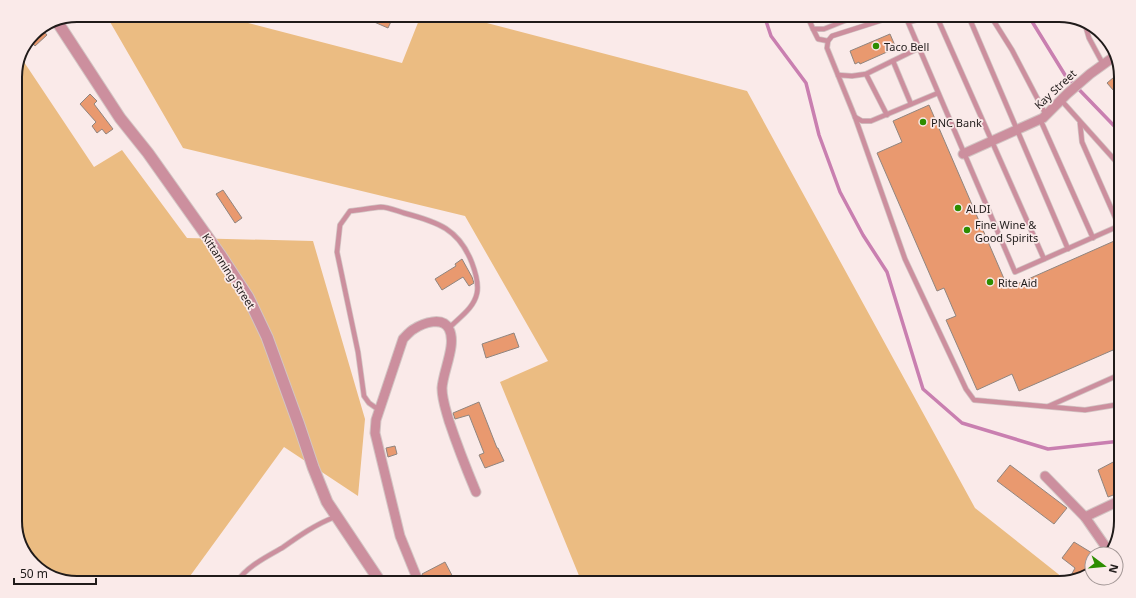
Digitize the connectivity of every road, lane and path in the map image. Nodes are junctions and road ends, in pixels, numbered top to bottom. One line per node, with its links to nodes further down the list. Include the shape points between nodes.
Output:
1 (810, 22): 9 (lane)
2 (842, 22): 9 (lane, via 824,29)
3 (876, 22): 11 (lane, via 832,36)
4 (909, 22): 12 (lane)
5 (939, 22): 26 (lane)
6 (971, 22): 25 (lane)
7 (994, 22): 23 (lane, via 1012,50)
8 (59, 25): 42 (street, Kittanning Street, via 120,118 148,153 248,297 267,337 313,467)
9 (813, 29): 11 (lane, via 818,39)
10 (1087, 30): 15 (lane)
11 (828, 41): 17 (lane, via 827,48)
12 (919, 48): 14 (lane); 18 (lane)
13 (1111, 59): 15 (street, Kay Street)
14 (893, 61): 16 (lane); 20 (lane)
15 (1103, 64): 19 (street, Kay Street)
16 (866, 74): 17 (lane); 21 (lane)
17 (838, 75): 22 (lane)
18 (938, 93): 20 (lane); 27 (lane)
19 (1064, 97): 23 (street, Kay Street); 24 (lane)
20 (911, 104): 21 (lane)
21 (886, 115): 22 (lane, via 871,121 862,121)
22 (855, 117): 37 (lane, via 905,259 966,389 974,400)
23 (1043, 117): 25 (street, Kay Street); 31 (lane)
24 (1080, 123): 28 (lane); 29 (lane, via 1082,142)
25 (1018, 130): 26 (street, Kay Street); 32 (lane)
26 (991, 142): 27 (street, Kay Street); 33 (lane)
27 (963, 154): 33 (lane, via 1015,272)
28 (1114, 159)
29 (1114, 213)
30 (1114, 229): 31 (lane)
31 (1092, 238): 32 (lane)
32 (1068, 249): 33 (lane)
33 (1044, 259)
34 (449, 328): 38 (street, via 444,323 436,321 423,324 412,329 403,339); 38 (lane, via 471,307 477,292 474,268 461,241 449,229 421,217 382,207 350,211 340,225 337,252 364,396); 40 (street, via 452,339 442,388 443,401 456,443)
35 (1114, 377): 37 (lane)
36 (1114, 405): 37 (lane, via 1085,410)
37 (1047, 407)
38 (379, 410): 47 (street, via 375,433 400,536)
39 (1045, 476): 43 (street)
40 (476, 492)
41 (1114, 503): 43 (street)
42 (337, 516): 45 (lane, via 310,530); 46 (street, Kittanning Street)
43 (1085, 517): 44 (street)
44 (1105, 546)
45 (240, 576)
46 (376, 576)
47 (416, 576)

